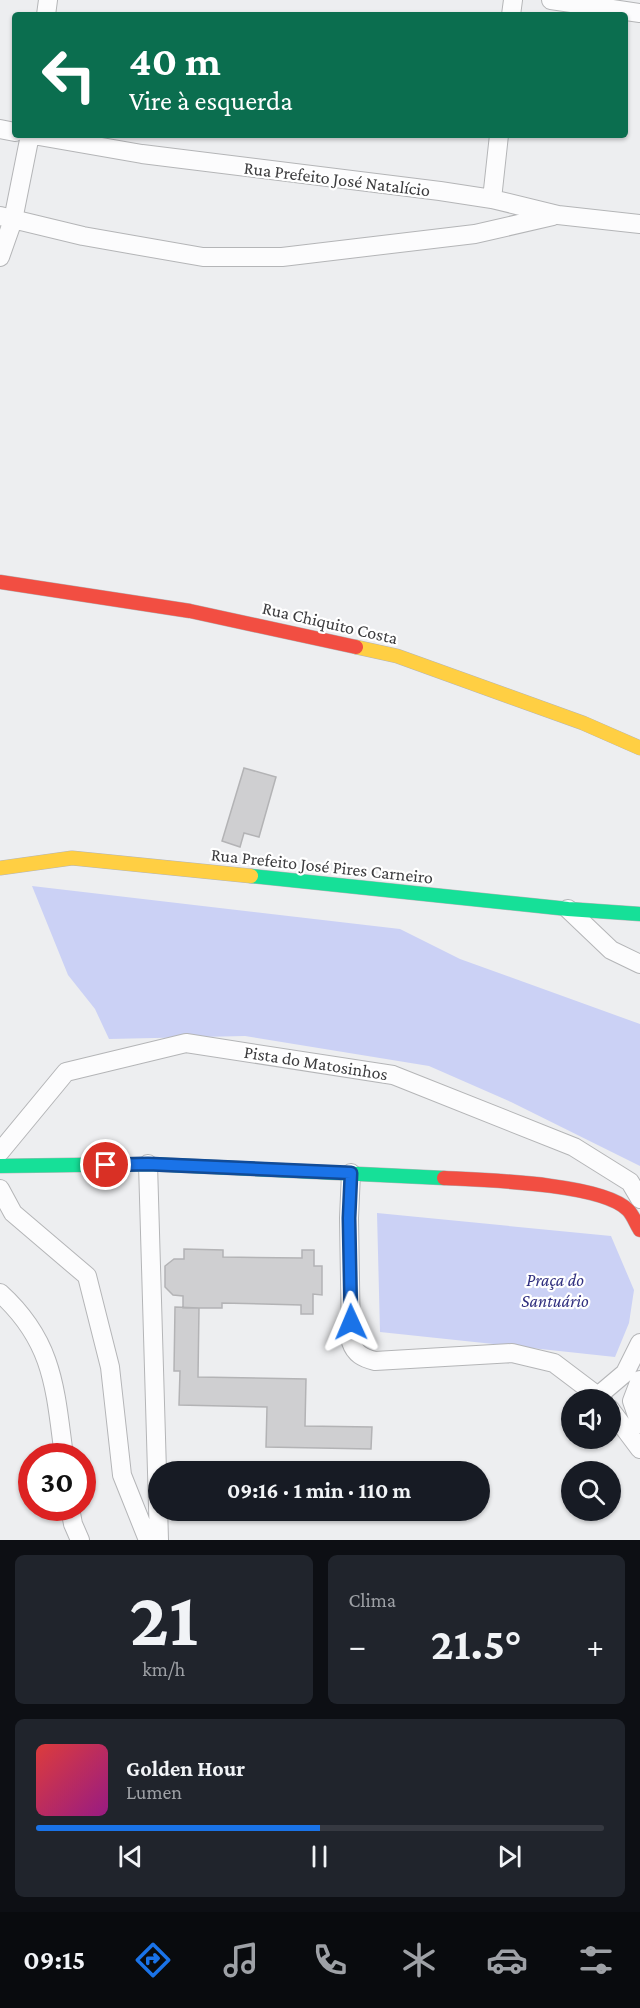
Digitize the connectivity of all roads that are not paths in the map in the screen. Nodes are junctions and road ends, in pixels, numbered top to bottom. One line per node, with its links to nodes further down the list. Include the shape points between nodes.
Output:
1 (551, 0): 2 (street)
2 (640, 13)
3 (30, 138): 8 (street)
4 (49, 138): 6 (street, Rua Prefeito José Natalício)
5 (499, 138): 6 (street)
6 (492, 200): 7 (street, Rua Prefeito José Natalício)
7 (558, 215): 8 (street, via 475,234 282,257 203,256 83,236); 9 (street, Rua Prefeito José Natalício)
8 (6, 218): 10 (street)
9 (640, 224)
10 (0, 257)
11 (0, 582): 12 (street, Rua Chiquito Costa, via 190,611 397,656 583,723)
12 (640, 748)
13 (0, 868): 14 (street, Rua Prefeito José Pires Carneiro, via 72,858)
14 (568, 909): 15 (street, Rua Prefeito José Pires Carneiro); 16 (street, via 611,950)
15 (640, 914)
16 (640, 964)
17 (0, 1152): 22 (street, Pista do Matosinhos, via 66,1072 186,1042 393,1075 574,1148 630,1182)
18 (148, 1164): 19 (street); 20 (street); 36 (street)
19 (0, 1166)
20 (351, 1173): 23 (street, via 515,1181 605,1196 628,1210); 27 (street, via 353,1350 363,1358 375,1360 512,1353 554,1364)
21 (0, 1189): 35 (street, via 13,1213 87,1276 110,1367 122,1475)
22 (640, 1199)
23 (640, 1230)
24 (0, 1293): 31 (street, via 18,1309 41,1343 54,1386)
25 (640, 1343): 28 (street)
26 (640, 1380): 30 (street, via 632,1401)
27 (588, 1389)
28 (613, 1389)
29 (621, 1424): 32 (street)
30 (640, 1424)
31 (62, 1443)
32 (640, 1449)
33 (72, 1521): 34 (street)
34 (80, 1540)
35 (148, 1540)
36 (159, 1540)

